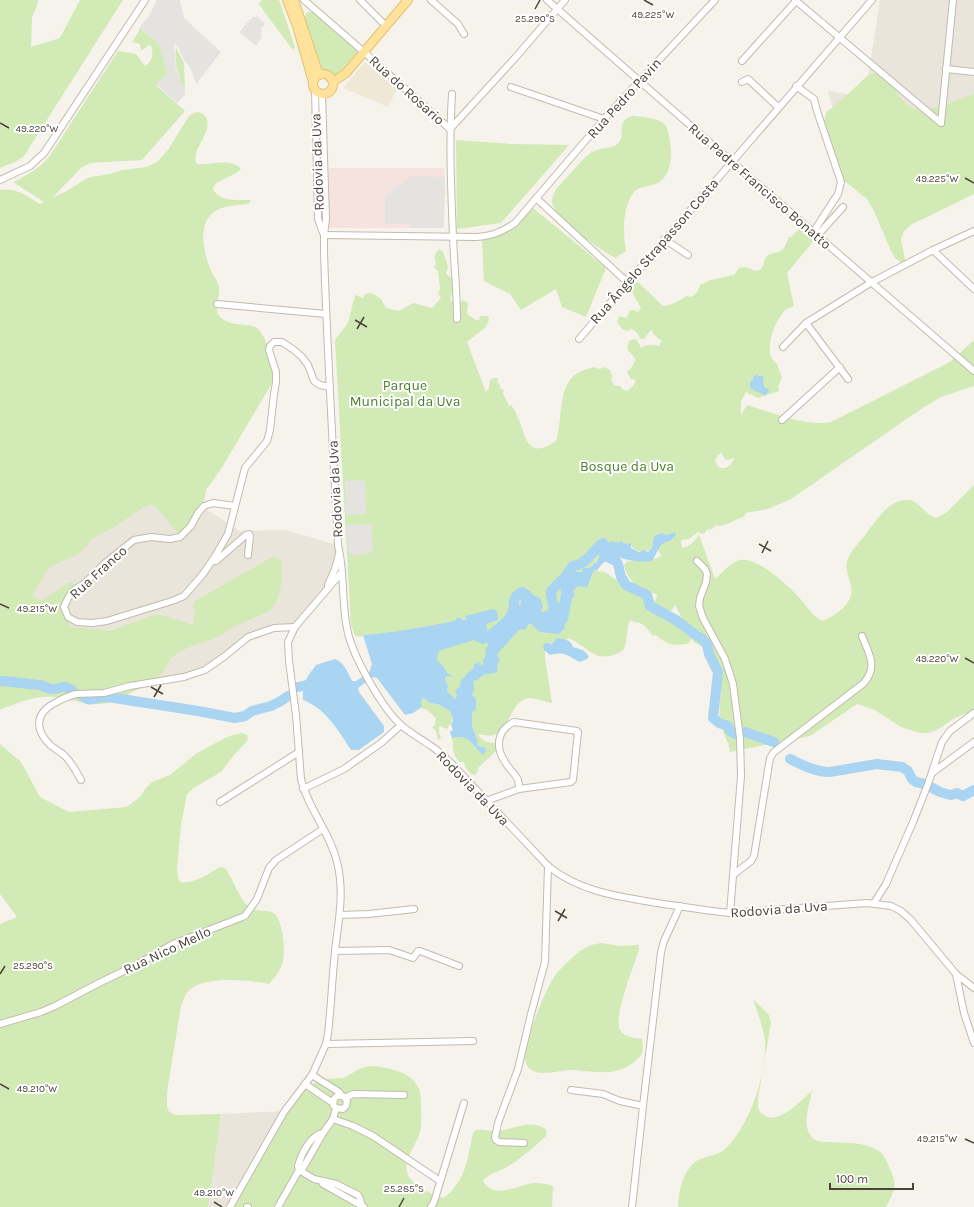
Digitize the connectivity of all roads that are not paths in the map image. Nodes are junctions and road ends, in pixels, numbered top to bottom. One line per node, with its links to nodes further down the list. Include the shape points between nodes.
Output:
1 (144, 0): 35 (street, via 44,153 30,166)
2 (287, 0): 26 (main road, Rodovia da Uva)
3 (294, 0): 22 (main road)
4 (304, 0): 18 (street, Rua do Rosario)
5 (360, 0): 15 (street)
6 (408, 0): 15 (main road)
7 (431, 0): 16 (street, via 458,24)
8 (547, 0): 14 (street, Rua Padre Francisco Bonatto)
9 (565, 0): 14 (street)
10 (715, 0): 23 (street, Rua Pedro Pavin)
11 (795, 0): 17 (street); 19 (street)
12 (872, 0): 17 (street, Rua Ângelo Strapasson Costa)
13 (953, 0): 20 (street)
14 (558, 9): 23 (street, Rua Padre Francisco Bonatto); 33 (street)
15 (386, 26): 18 (main road)
16 (464, 34)
17 (839, 38): 20 (street, via 941,123); 27 (street, Rua Ângelo Strapasson Costa)
18 (364, 52): 24 (main road, via 346,73); 33 (street, Rua do Rosario)
19 (742, 61)
20 (946, 69): 21 (street)
21 (974, 72)
22 (319, 75): 24 (main road, via 330,76); 26 (main road)
23 (639, 81): 32 (street, Rua Pedro Pavin); 34 (street, Rua Padre Francisco Bonatto)
24 (333, 82): 29 (main road, via 330,91)
25 (742, 82): 31 (street, via 748,79)
26 (314, 86): 29 (main road); 40 (street, Rodovia da Uva, via 318,220)
27 (796, 86): 31 (street, Rua Ângelo Strapasson Costa); 39 (street, via 814,99 841,182 838,194)
28 (511, 87): 32 (street)
29 (322, 94): 40 (street, Rodovia da Uva, via 326,218)
30 (452, 94): 33 (street)
31 (778, 107): 34 (street, Rua Ângelo Strapasson Costa)
32 (604, 119): 36 (street, Rua Pedro Pavin)
33 (450, 129): 41 (street)
34 (731, 161): 39 (street, Rua Padre Francisco Bonatto); 43 (street, Rua Ângelo Strapasson Costa)
35 (0, 180)
36 (536, 198): 41 (street, Rua Pedro Pavin, via 515,223 505,230 488,236); 46 (street)
37 (843, 206): 39 (street)
38 (971, 232): 42 (street); 44 (street)
39 (816, 233): 47 (street, Rua Padre Francisco Bonatto)
40 (324, 235): 41 (street, Rua Pedro Pavin); 51 (street, Rodovia da Uva)
41 (453, 237): 52 (street)
42 (974, 238)
43 (664, 239): 45 (street); 46 (street, Rua Ângelo Strapasson Costa)
44 (933, 250): 47 (street); 48 (street); 49 (street)
45 (688, 255)
46 (627, 282): 54 (street, Rua Ângelo Strapasson Costa)
47 (872, 282): 53 (street); 57 (street, Rua Padre Francisco Bonatto)
48 (974, 285)
49 (974, 289)
50 (217, 304): 51 (street)
51 (326, 314): 59 (street, Rodovia da Uva)
52 (457, 319)
53 (806, 323): 55 (street); 56 (street)
54 (579, 339)
55 (783, 347)
56 (840, 367): 58 (street); 60 (street)
57 (974, 371)
58 (848, 379)
59 (330, 387): 61 (street, Rua Franco, via 314,381 308,365 288,345 274,342 270,346 276,372 270,430 267,440 245,468); 62 (street, Rodovia da Uva)
60 (782, 420)
61 (235, 506): 64 (street, Rua Franco, via 228,534); 64 (street, Rua Franco, via 213,503 204,506 180,537 134,540 74,590 64,607 68,617 76,622 107,621 184,596)
62 (340, 553): 66 (street, Rodovia da Uva); 67 (street)
63 (248, 554): 64 (street, via 249,534 216,561)
64 (212, 561)
65 (696, 561): 82 (street, via 707,574 699,606 725,658 733,684 740,738 741,776)
66 (342, 572): 67 (street); 71 (street, Rodovia da Uva, via 348,633 363,671)
67 (324, 592): 68 (street)
68 (295, 626): 73 (street, via 288,642); 75 (street, via 274,628 248,637 205,670 184,677 104,693 71,695 48,707 41,714 40,731 51,746 74,766)
69 (862, 636): 82 (street, via 872,661 869,677 774,752 770,758 754,856)
70 (974, 713): 74 (street, via 950,731 942,742)
71 (401, 725): 76 (street, via 381,743 344,769); 78 (street, Rodovia da Uva, via 442,754)
72 (974, 742): 74 (street)
73 (299, 752): 76 (street); 79 (street)
74 (931, 774): 83 (street, via 886,884)
75 (81, 780)
76 (303, 789): 80 (street)
77 (520, 790): 77 (street, via 573,780 577,731 514,722 507,725 499,741 500,754 518,780); 78 (street)
78 (486, 801): 81 (street, Rodovia da Uva)
79 (220, 802)
80 (323, 828): 87 (street, via 337,862 342,889); 92 (street, Rua Nico Mello, via 276,860 269,868 257,899 245,916 173,944 55,1006)
81 (548, 866): 84 (street, Rodovia da Uva, via 591,890); 107 (street, via 545,962 518,1069 495,1137 499,1142)
82 (734, 874): 86 (street)
83 (874, 903): 86 (street, Rodovia da Uva); 90 (street, Rodovia da Uva, via 890,906 904,913)
84 (680, 906): 86 (street, Rodovia da Uva); 105 (street, via 661,952)
85 (414, 909): 87 (street)
86 (730, 913)
87 (340, 915): 88 (street)
88 (335, 951): 89 (street, via 389,950 413,958 420,951); 95 (street)
89 (459, 966)
90 (956, 974): 91 (street, Rodovia da Uva); 94 (street)
91 (974, 988)
92 (0, 1024)
93 (473, 1042): 95 (street)
94 (974, 1043)
95 (326, 1044): 96 (street)
96 (312, 1074): 97 (street); 98 (street)
97 (324, 1082): 100 (street); 102 (street)
98 (305, 1084): 100 (street); 111 (street, via 284,1112)
99 (570, 1090): 105 (street, via 603,1094)
100 (318, 1092): 104 (street)
101 (404, 1095): 102 (street)
102 (343, 1096): 104 (street, via 335,1097); 104 (street, via 347,1101 346,1106 341,1109)
103 (464, 1103): 109 (street)
104 (335, 1106): 106 (street, via 336,1113)
105 (642, 1106): 114 (street)
106 (333, 1119): 108 (street, via 323,1133 319,1133 305,1149 298,1166); 109 (street, via 373,1136)
107 (524, 1143)
108 (299, 1170): 110 (street); 112 (street)
109 (440, 1181): 113 (street)
110 (363, 1206)
111 (230, 1207)
112 (278, 1207)
113 (431, 1207)
114 (632, 1207)

